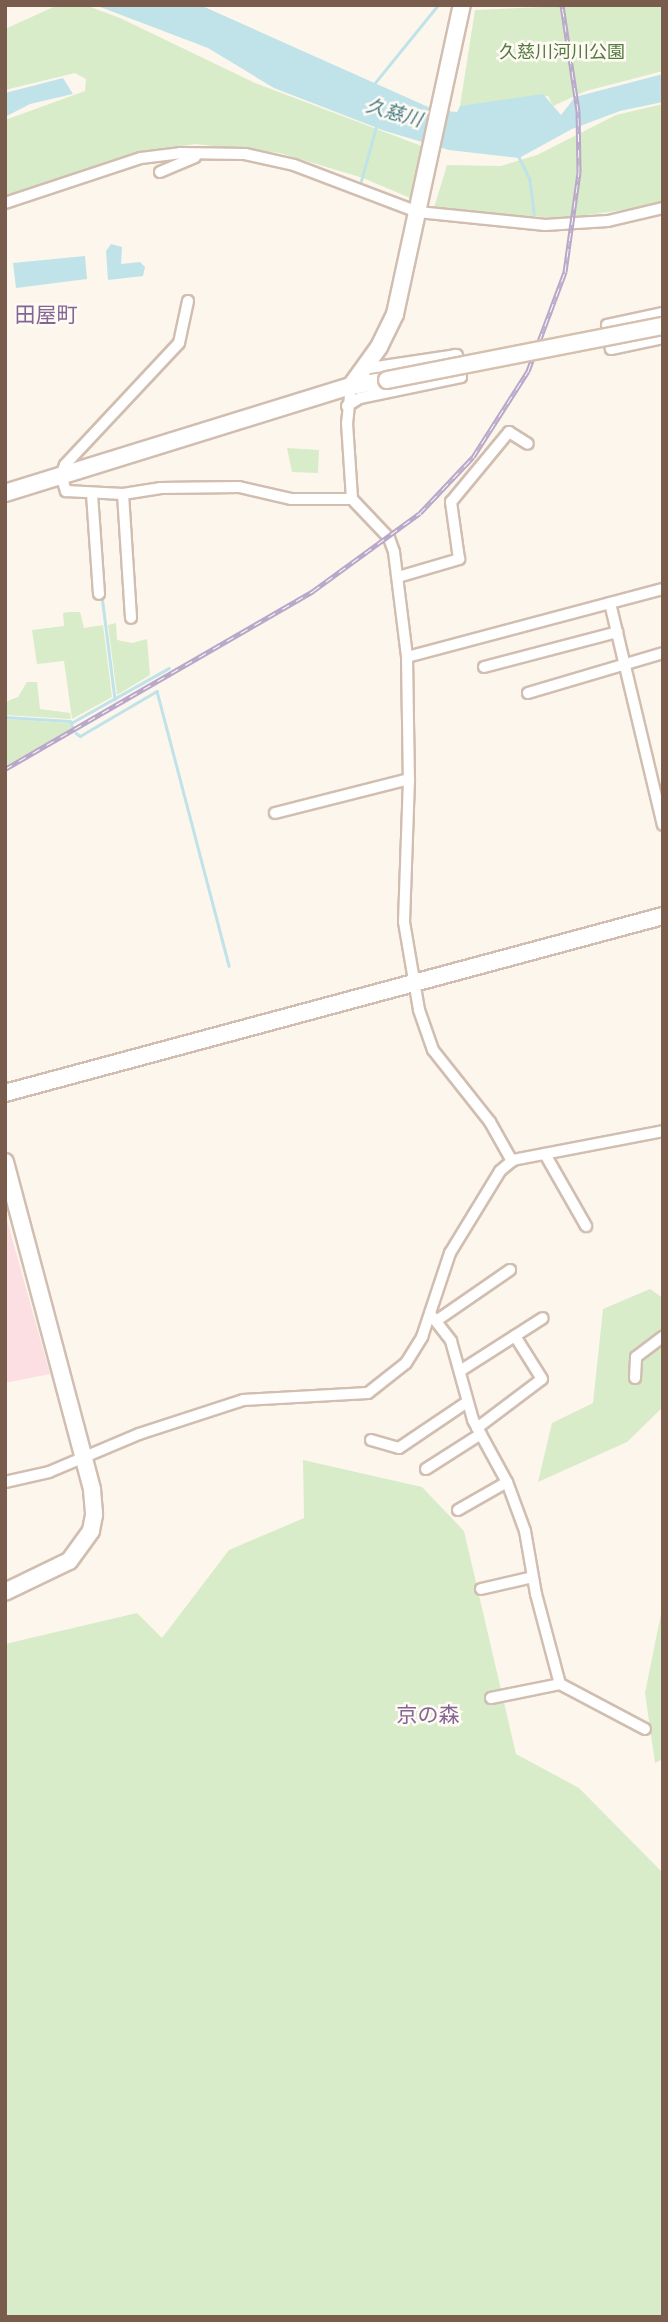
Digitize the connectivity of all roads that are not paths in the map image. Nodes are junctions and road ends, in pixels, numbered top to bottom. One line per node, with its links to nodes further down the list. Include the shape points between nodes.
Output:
1 (462, 5): 5 (street)
2 (204, 153): 3 (street); 4 (street, via 141,158); 5 (street, via 245,154)
3 (160, 172)
4 (10, 201): 7 (street)
5 (420, 206): 6 (street, via 545,225 608,220); 12 (street, via 395,314)
6 (663, 208)
7 (5, 213)
8 (188, 301): 16 (street, via 179,342 65,465)
9 (663, 313): 11 (street, via 607,325 611,349)
10 (663, 326): 13 (street, bridge)
11 (663, 338)
12 (363, 369): 13 (street); 14 (street, via 456,355 461,377 360,398)
13 (351, 386): 14 (street); 16 (street)
14 (347, 406): 20 (street)
15 (528, 444): 21 (street, via 509,432 451,502 459,559)
16 (61, 475): 17 (street); 18 (street, via 66,491)
17 (5, 493)
18 (92, 494): 19 (street); 23 (street)
19 (123, 494): 20 (street, via 160,488 239,487 291,499); 25 (street)
20 (352, 499): 21 (street, via 389,538)
21 (398, 577): 28 (street)
22 (663, 589): 24 (street)
23 (99, 594)
24 (610, 603): 26 (street); 28 (street)
25 (131, 618)
26 (617, 632): 29 (street); 30 (street)
27 (663, 653): 29 (street)
28 (407, 657): 32 (street)
29 (624, 664): 31 (street); 34 (street)
30 (484, 667)
31 (528, 693)
32 (409, 779): 33 (street); 36 (street, via 404,922)
33 (275, 813)
34 (663, 825)
35 (663, 916): 36 (street)
36 (415, 982): 37 (street); 40 (street, via 433,1051 490,1122)
37 (5, 1093)
38 (663, 1131): 39 (street)
39 (545, 1154): 40 (street); 42 (street)
40 (512, 1161): 44 (street, via 500,1171 450,1253)
41 (5, 1162): 53 (street)
42 (586, 1226)
43 (510, 1270): 44 (street)
44 (434, 1318): 48 (street, via 451,1341); 53 (street, via 405,1363 368,1394 243,1400)
45 (543, 1318): 46 (street)
46 (515, 1336): 48 (street); 51 (street, via 542,1379)
47 (663, 1337): 49 (street, via 636,1357)
48 (460, 1371): 50 (street)
49 (635, 1378)
50 (467, 1402): 51 (street); 52 (street, via 399,1448)
51 (479, 1431): 54 (street); 56 (street)
52 (371, 1440)
53 (83, 1457): 55 (street, via 40,1475); 60 (street, via 94,1514 84,1545 55,1571)
54 (426, 1469)
55 (5, 1482)
56 (507, 1482): 57 (street); 58 (street, via 525,1531)
57 (458, 1510)
58 (533, 1577): 59 (street); 61 (street)
59 (481, 1589)
60 (5, 1592)
61 (560, 1684): 62 (street); 63 (street)
62 (491, 1698)
63 (645, 1728)

